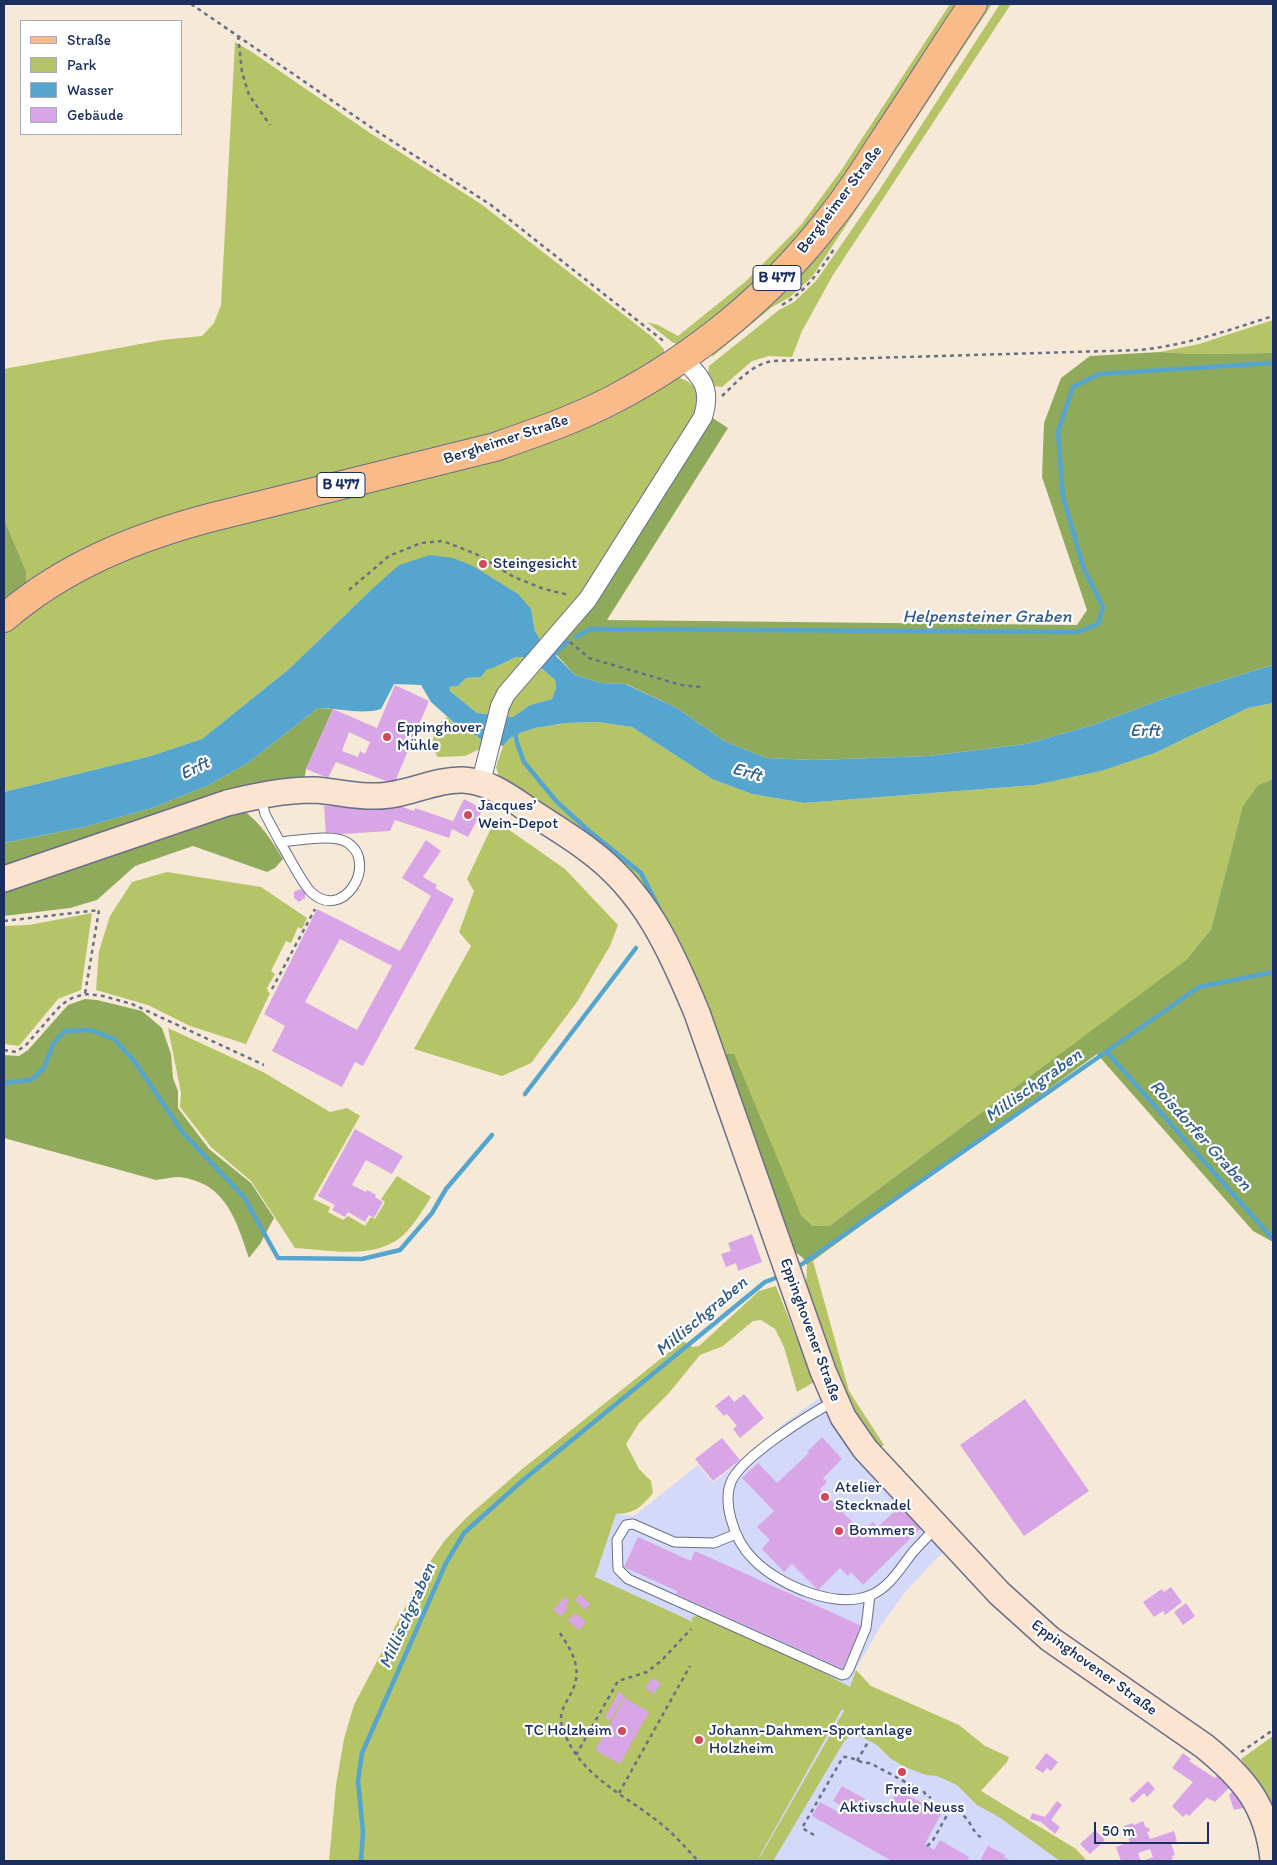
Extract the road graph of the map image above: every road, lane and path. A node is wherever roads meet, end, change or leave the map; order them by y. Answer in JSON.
{"nodes":[{"id":1,"x":191,"y":4,"type":"edge"},
{"id":2,"x":973,"y":4,"type":"edge"},
{"id":3,"x":238,"y":36,"type":"junction"},
{"id":4,"x":270,"y":125,"type":"dead end"},
{"id":5,"x":1273,"y":316,"type":"edge"},
{"id":6,"x":682,"y":358,"type":"junction"},
{"id":7,"x":707,"y":405,"type":"junction"},
{"id":8,"x":349,"y":590,"type":"dead end"},
{"id":9,"x":588,"y":599,"type":"junction"},
{"id":10,"x":4,"y":618,"type":"edge"},
{"id":11,"x":561,"y":632,"type":"junction"},
{"id":12,"x":701,"y":687,"type":"dead end"},
{"id":13,"x":481,"y":782,"type":"junction"},
{"id":14,"x":260,"y":795,"type":"junction"},
{"id":15,"x":280,"y":842,"type":"junction"},
{"id":16,"x":4,"y":879,"type":"edge"},
{"id":17,"x":321,"y":898,"type":"junction"},
{"id":18,"x":4,"y":921,"type":"edge"},
{"id":19,"x":272,"y":989,"type":"dead end"},
{"id":20,"x":85,"y":994,"type":"junction"},
{"id":21,"x":4,"y":1050,"type":"edge"},
{"id":22,"x":264,"y":1066,"type":"dead end"},
{"id":23,"x":835,"y":1401,"type":"junction"},
{"id":24,"x":937,"y":1527,"type":"junction"},
{"id":25,"x":736,"y":1534,"type":"junction"},
{"id":26,"x":870,"y":1596,"type":"junction"},
{"id":27,"x":691,"y":1628,"type":"dead end"},
{"id":28,"x":560,"y":1633,"type":"dead end"},
{"id":29,"x":690,"y":1666,"type":"dead end"},
{"id":30,"x":1273,"y":1730,"type":"edge"},
{"id":31,"x":868,"y":1742,"type":"dead end"},
{"id":32,"x":576,"y":1755,"type":"junction"},
{"id":33,"x":857,"y":1761,"type":"junction"},
{"id":34,"x":1225,"y":1763,"type":"junction"},
{"id":35,"x":618,"y":1793,"type":"junction"},
{"id":36,"x":931,"y":1798,"type":"dead end"},
{"id":37,"x":957,"y":1811,"type":"dead end"},
{"id":38,"x":947,"y":1816,"type":"dead end"},
{"id":39,"x":1269,"y":1822,"type":"edge"},
{"id":40,"x":814,"y":1835,"type":"dead end"},
{"id":41,"x":982,"y":1838,"type":"dead end"},
{"id":42,"x":927,"y":1846,"type":"dead end"},
{"id":43,"x":1273,"y":1859,"type":"edge"},
{"id":44,"x":698,"y":1861,"type":"edge"}],
"edges":[{"from":1,"to":3,"type":"path"},
{"from":2,"to":6,"type":"main road","name":"Bergheimer Straße","number":"B 477"},
{"from":3,"to":4,"type":"path"},
{"from":3,"to":6,"type":"path"},
{"from":5,"to":7,"type":"path"},
{"from":6,"to":7,"type":"street"},
{"from":6,"to":10,"type":"main road","name":"Bergheimer Straße","number":"B 477"},
{"from":7,"to":9,"type":"street"},
{"from":8,"to":9,"type":"path"},
{"from":9,"to":11,"type":"street"},
{"from":11,"to":12,"type":"path"},
{"from":11,"to":13,"type":"street"},
{"from":13,"to":14,"type":"main road"},
{"from":13,"to":23,"type":"main road","name":"Eppinghovener Straße"},
{"from":14,"to":15,"type":"lane"},
{"from":14,"to":16,"type":"main road"},
{"from":15,"to":17,"type":"lane"},
{"from":15,"to":17,"type":"lane"},
{"from":17,"to":19,"type":"path"},
{"from":18,"to":20,"type":"path"},
{"from":20,"to":21,"type":"path"},
{"from":20,"to":22,"type":"path"},
{"from":23,"to":24,"type":"main road","name":"Eppinghovener Straße"},
{"from":23,"to":25,"type":"lane"},
{"from":24,"to":26,"type":"lane"},
{"from":24,"to":34,"type":"main road","name":"Eppinghovener Straße"},
{"from":25,"to":26,"type":"lane"},
{"from":25,"to":26,"type":"lane"},
{"from":27,"to":32,"type":"path"},
{"from":28,"to":32,"type":"path"},
{"from":29,"to":35,"type":"path"},
{"from":30,"to":34,"type":"path"},
{"from":31,"to":33,"type":"path"},
{"from":32,"to":35,"type":"path"},
{"from":33,"to":36,"type":"path"},
{"from":33,"to":40,"type":"path"},
{"from":34,"to":39,"type":"main road","name":"Eppinghovener Straße"},
{"from":35,"to":44,"type":"path"},
{"from":37,"to":41,"type":"path"},
{"from":38,"to":42,"type":"path"},
{"from":39,"to":43,"type":"main road","name":"Eppinghovener Straße"}]}
